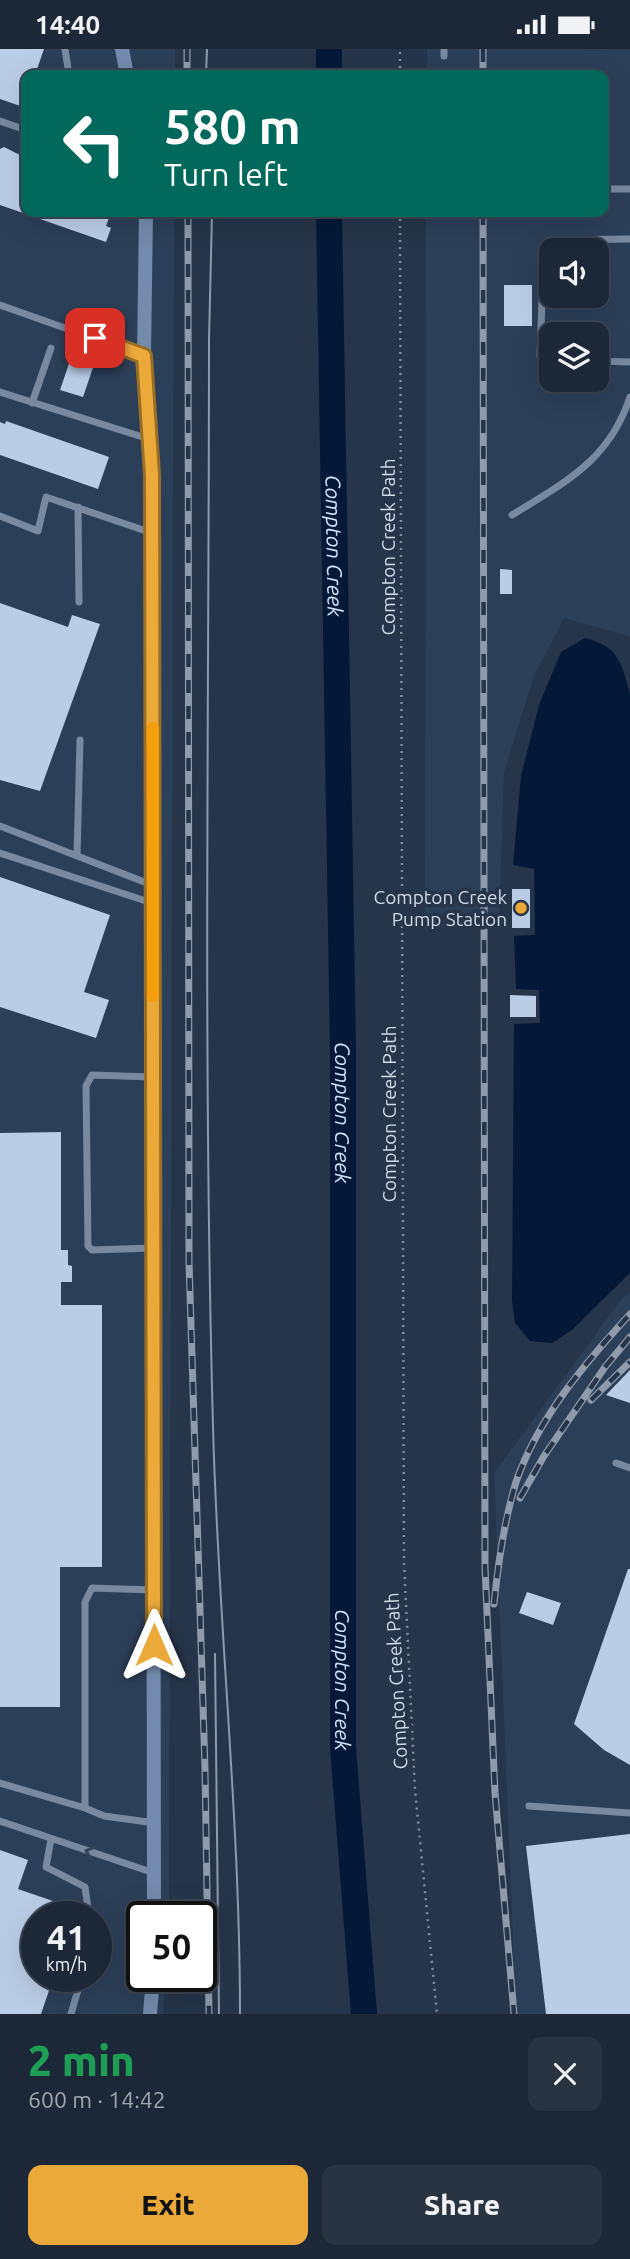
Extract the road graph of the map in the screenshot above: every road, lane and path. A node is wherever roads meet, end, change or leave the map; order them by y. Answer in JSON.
{"nodes":[{"id":1,"x":65,"y":49,"type":"edge"},
{"id":2,"x":122,"y":49,"type":"edge"},
{"id":3,"x":400,"y":49,"type":"edge"},
{"id":4,"x":68,"y":70,"type":"edge"},
{"id":5,"x":126,"y":70,"type":"edge"},
{"id":6,"x":400,"y":70,"type":"edge"},
{"id":7,"x":0,"y":121,"type":"edge"},
{"id":8,"x":21,"y":128,"type":"edge"},
{"id":9,"x":609,"y":189,"type":"edge"},
{"id":10,"x":630,"y":189,"type":"edge"},
{"id":11,"x":146,"y":217,"type":"edge"},
{"id":12,"x":400,"y":217,"type":"edge"},
{"id":13,"x":630,"y":239,"type":"edge"},
{"id":14,"x":0,"y":305,"type":"edge"},
{"id":15,"x":541,"y":322,"type":"edge"},
{"id":16,"x":51,"y":348,"type":"dead end"},
{"id":17,"x":144,"y":356,"type":"junction"},
{"id":18,"x":609,"y":361,"type":"edge"},
{"id":19,"x":630,"y":362,"type":"edge"},
{"id":20,"x":0,"y":392,"type":"edge"},
{"id":21,"x":630,"y":397,"type":"edge"},
{"id":22,"x":32,"y":403,"type":"junction"},
{"id":23,"x":149,"y":439,"type":"junction"},
{"id":24,"x":78,"y":507,"type":"junction"},
{"id":25,"x":512,"y":515,"type":"dead end"},
{"id":26,"x":0,"y":516,"type":"edge"},
{"id":27,"x":152,"y":533,"type":"junction"},
{"id":28,"x":79,"y":602,"type":"dead end"},
{"id":29,"x":80,"y":740,"type":"dead end"},
{"id":30,"x":0,"y":826,"type":"edge"},
{"id":31,"x":0,"y":853,"type":"edge"},
{"id":32,"x":77,"y":856,"type":"junction"},
{"id":33,"x":153,"y":885,"type":"junction"},
{"id":34,"x":153,"y":903,"type":"junction"},
{"id":35,"x":153,"y":1077,"type":"junction"},
{"id":36,"x":153,"y":1248,"type":"junction"},
{"id":37,"x":616,"y":1463,"type":"dead end"},
{"id":38,"x":630,"y":1468,"type":"edge"},
{"id":39,"x":154,"y":1590,"type":"junction"},
{"id":40,"x":0,"y":1783,"type":"edge"},
{"id":41,"x":529,"y":1806,"type":"dead end"},
{"id":42,"x":85,"y":1808,"type":"junction"},
{"id":43,"x":630,"y":1813,"type":"edge"},
{"id":44,"x":0,"y":1821,"type":"edge"},
{"id":45,"x":155,"y":1823,"type":"junction"},
{"id":46,"x":51,"y":1839,"type":"junction"},
{"id":47,"x":155,"y":1873,"type":"junction"},
{"id":48,"x":87,"y":1901,"type":"edge"},
{"id":49,"x":154,"y":1901,"type":"edge"},
{"id":50,"x":77,"y":1992,"type":"edge"},
{"id":51,"x":152,"y":1992,"type":"edge"},
{"id":52,"x":71,"y":2014,"type":"edge"},
{"id":53,"x":150,"y":2014,"type":"edge"},
{"id":54,"x":437,"y":2014,"type":"edge"}],
"edges":[{"from":1,"to":4,"type":"lane"},
{"from":2,"to":5,"type":"main road"},
{"from":3,"to":6,"type":"path"},
{"from":7,"to":8,"type":"lane"},
{"from":9,"to":10,"type":"lane"},
{"from":11,"to":17,"type":"main road"},
{"from":12,"to":54,"type":"path","name":"Compton Creek Path"},
{"from":13,"to":15,"type":"lane"},
{"from":14,"to":17,"type":"lane"},
{"from":16,"to":22,"type":"lane"},
{"from":17,"to":23,"type":"main road"},
{"from":18,"to":19,"type":"lane"},
{"from":20,"to":22,"type":"lane"},
{"from":21,"to":25,"type":"lane"},
{"from":22,"to":23,"type":"lane"},
{"from":23,"to":27,"type":"main road"},
{"from":24,"to":26,"type":"lane"},
{"from":24,"to":27,"type":"lane"},
{"from":24,"to":28,"type":"lane"},
{"from":27,"to":33,"type":"main road"},
{"from":29,"to":32,"type":"lane"},
{"from":30,"to":32,"type":"lane"},
{"from":31,"to":34,"type":"lane"},
{"from":32,"to":33,"type":"lane"},
{"from":33,"to":34,"type":"main road"},
{"from":34,"to":35,"type":"main road"},
{"from":35,"to":36,"type":"main road"},
{"from":35,"to":36,"type":"lane"},
{"from":36,"to":39,"type":"main road"},
{"from":37,"to":38,"type":"lane"},
{"from":39,"to":42,"type":"lane"},
{"from":39,"to":45,"type":"main road"},
{"from":40,"to":42,"type":"lane"},
{"from":41,"to":43,"type":"lane"},
{"from":42,"to":45,"type":"lane"},
{"from":44,"to":46,"type":"lane"},
{"from":45,"to":47,"type":"main road"},
{"from":47,"to":46,"type":"lane","one_way":true},
{"from":46,"to":48,"type":"lane"},
{"from":47,"to":49,"type":"main road"},
{"from":50,"to":52,"type":"lane"},
{"from":51,"to":53,"type":"main road"}]}
